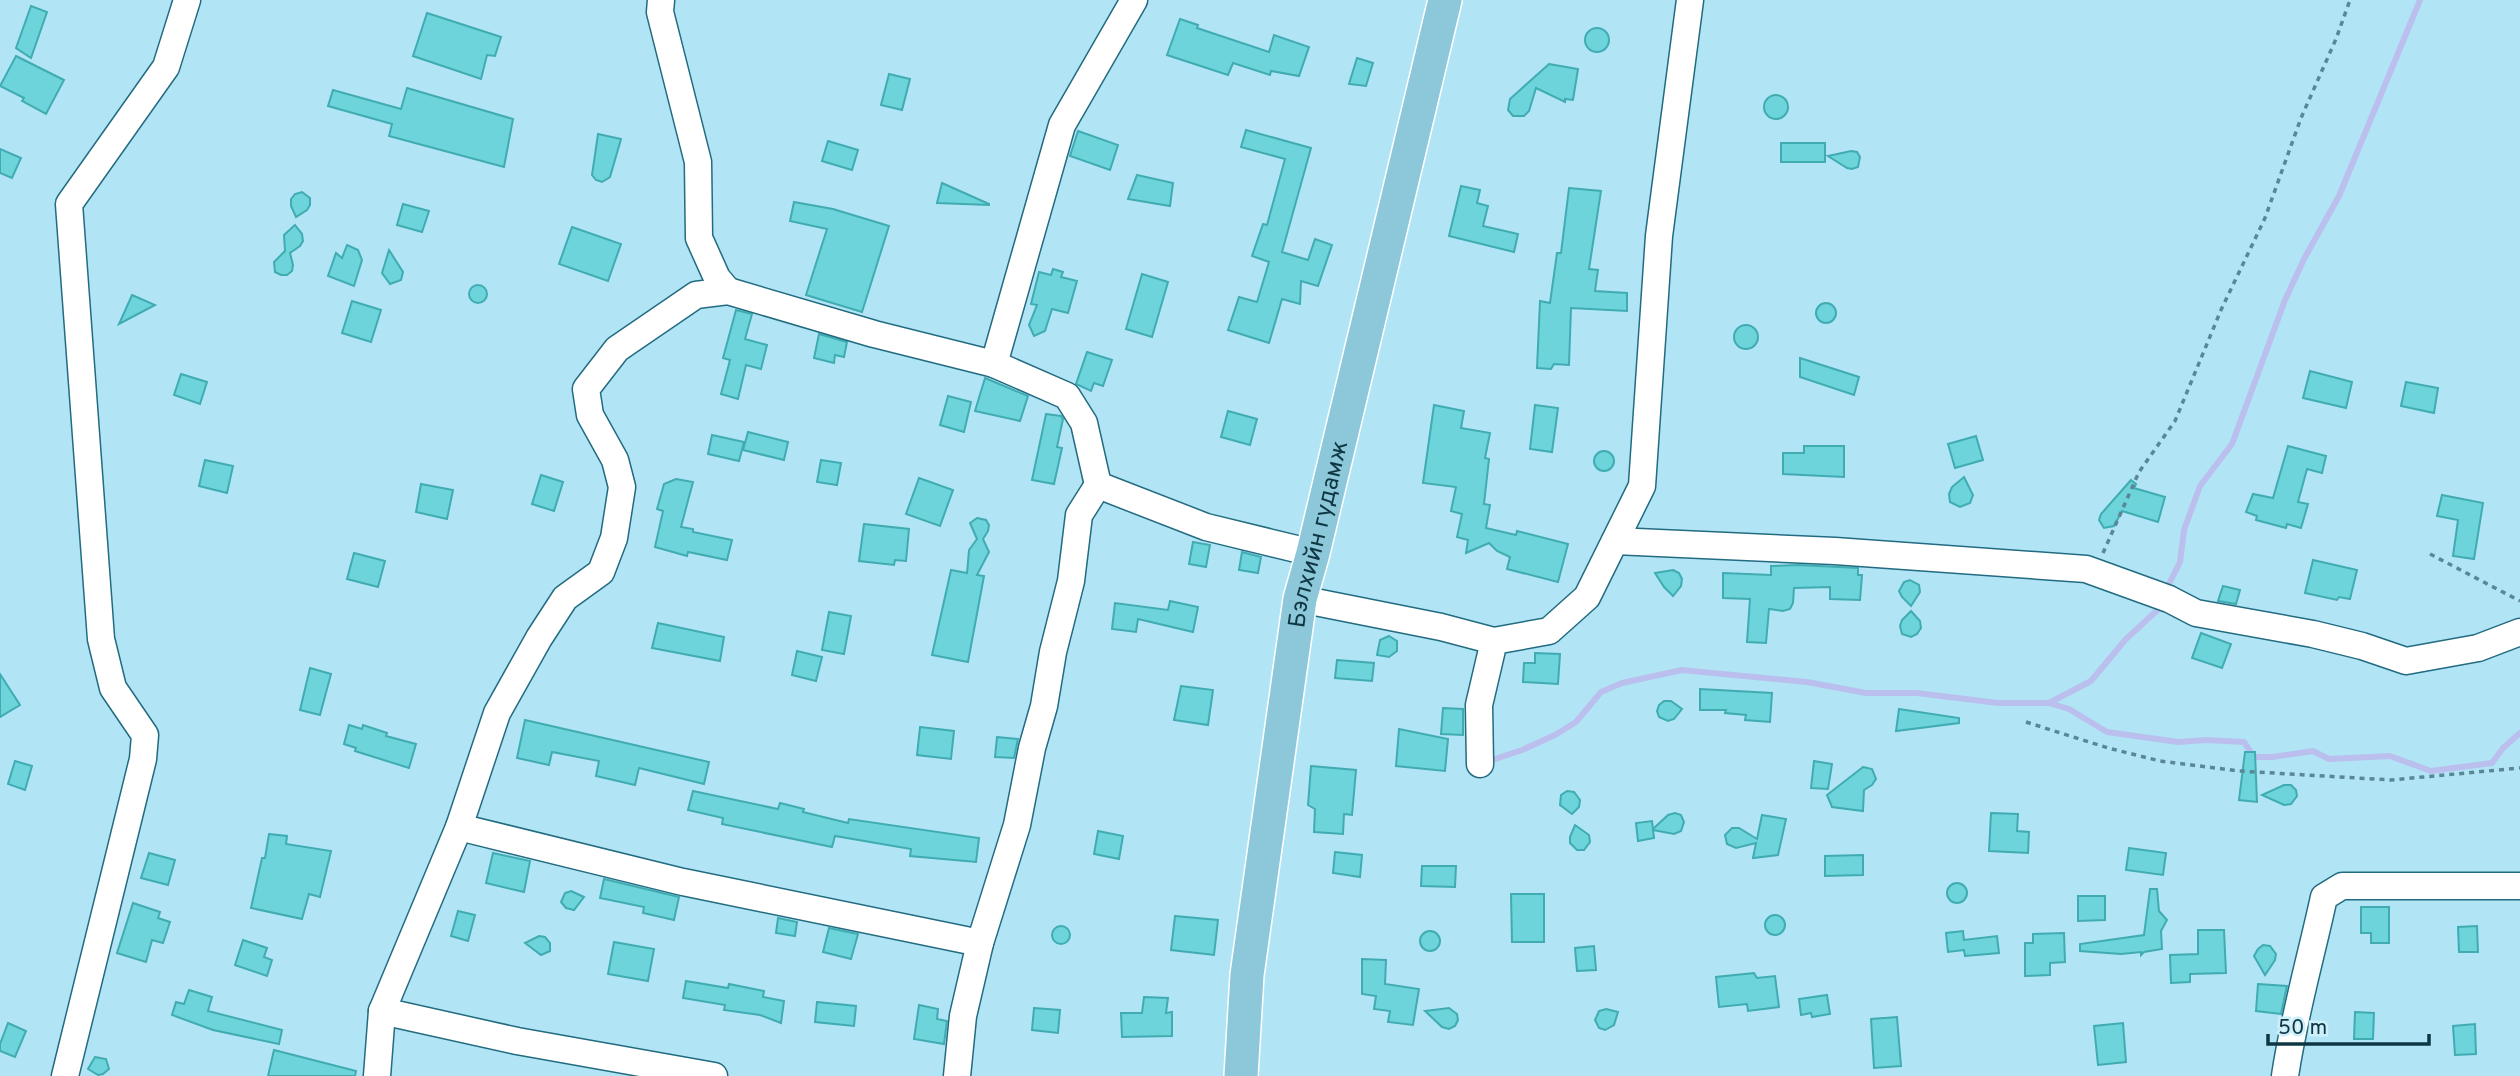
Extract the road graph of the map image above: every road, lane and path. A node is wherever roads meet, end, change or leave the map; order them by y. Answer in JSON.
{"nodes":[{"id":1,"x":187,"y":0,"type":"edge"},
{"id":2,"x":661,"y":0,"type":"edge"},
{"id":3,"x":1134,"y":0,"type":"edge"},
{"id":4,"x":1445,"y":0,"type":"edge"},
{"id":5,"x":1690,"y":0,"type":"edge"},
{"id":6,"x":2350,"y":0,"type":"edge"},
{"id":7,"x":728,"y":291,"type":"junction"},
{"id":8,"x":994,"y":364,"type":"junction"},
{"id":9,"x":1098,"y":485,"type":"junction"},
{"id":10,"x":1615,"y":541,"type":"junction"},
{"id":11,"x":1313,"y":553,"type":"junction"},
{"id":12,"x":2430,"y":554,"type":"dead end"},
{"id":13,"x":2085,"y":569,"type":"junction"},
{"id":14,"x":1300,"y":599,"type":"junction"},
{"id":15,"x":2520,"y":601,"type":"edge"},
{"id":16,"x":2520,"y":632,"type":"edge"},
{"id":17,"x":1494,"y":641,"type":"junction"},
{"id":18,"x":2026,"y":722,"type":"dead end"},
{"id":19,"x":1480,"y":764,"type":"dead end"},
{"id":20,"x":2520,"y":768,"type":"edge"},
{"id":21,"x":458,"y":827,"type":"junction"},
{"id":22,"x":2520,"y":886,"type":"edge"},
{"id":23,"x":980,"y":943,"type":"junction"},
{"id":24,"x":382,"y":1011,"type":"junction"},
{"id":25,"x":65,"y":1076,"type":"edge"},
{"id":26,"x":377,"y":1076,"type":"edge"},
{"id":27,"x":714,"y":1076,"type":"edge"},
{"id":28,"x":957,"y":1076,"type":"edge"},
{"id":29,"x":1241,"y":1076,"type":"edge"},
{"id":30,"x":2285,"y":1076,"type":"edge"}],
"edges":[{"from":1,"to":25,"type":"street"},
{"from":2,"to":7,"type":"street"},
{"from":3,"to":8,"type":"street"},
{"from":4,"to":11,"type":"main road","name":"Бэлхийн гудамж"},
{"from":5,"to":10,"type":"street"},
{"from":6,"to":13,"type":"path"},
{"from":7,"to":8,"type":"street"},
{"from":7,"to":21,"type":"street"},
{"from":8,"to":9,"type":"street"},
{"from":9,"to":11,"type":"street"},
{"from":9,"to":23,"type":"street"},
{"from":10,"to":13,"type":"street"},
{"from":10,"to":17,"type":"street"},
{"from":11,"to":14,"type":"main road","name":"Бэлхийн гудамж"},
{"from":12,"to":15,"type":"path"},
{"from":13,"to":16,"type":"street"},
{"from":14,"to":17,"type":"street"},
{"from":14,"to":29,"type":"main road","name":"Бэлхийн гудамж"},
{"from":17,"to":19,"type":"street"},
{"from":18,"to":20,"type":"path"},
{"from":21,"to":23,"type":"street"},
{"from":21,"to":24,"type":"street"},
{"from":22,"to":30,"type":"street"},
{"from":23,"to":28,"type":"street"},
{"from":24,"to":26,"type":"street"},
{"from":24,"to":27,"type":"street"}]}
